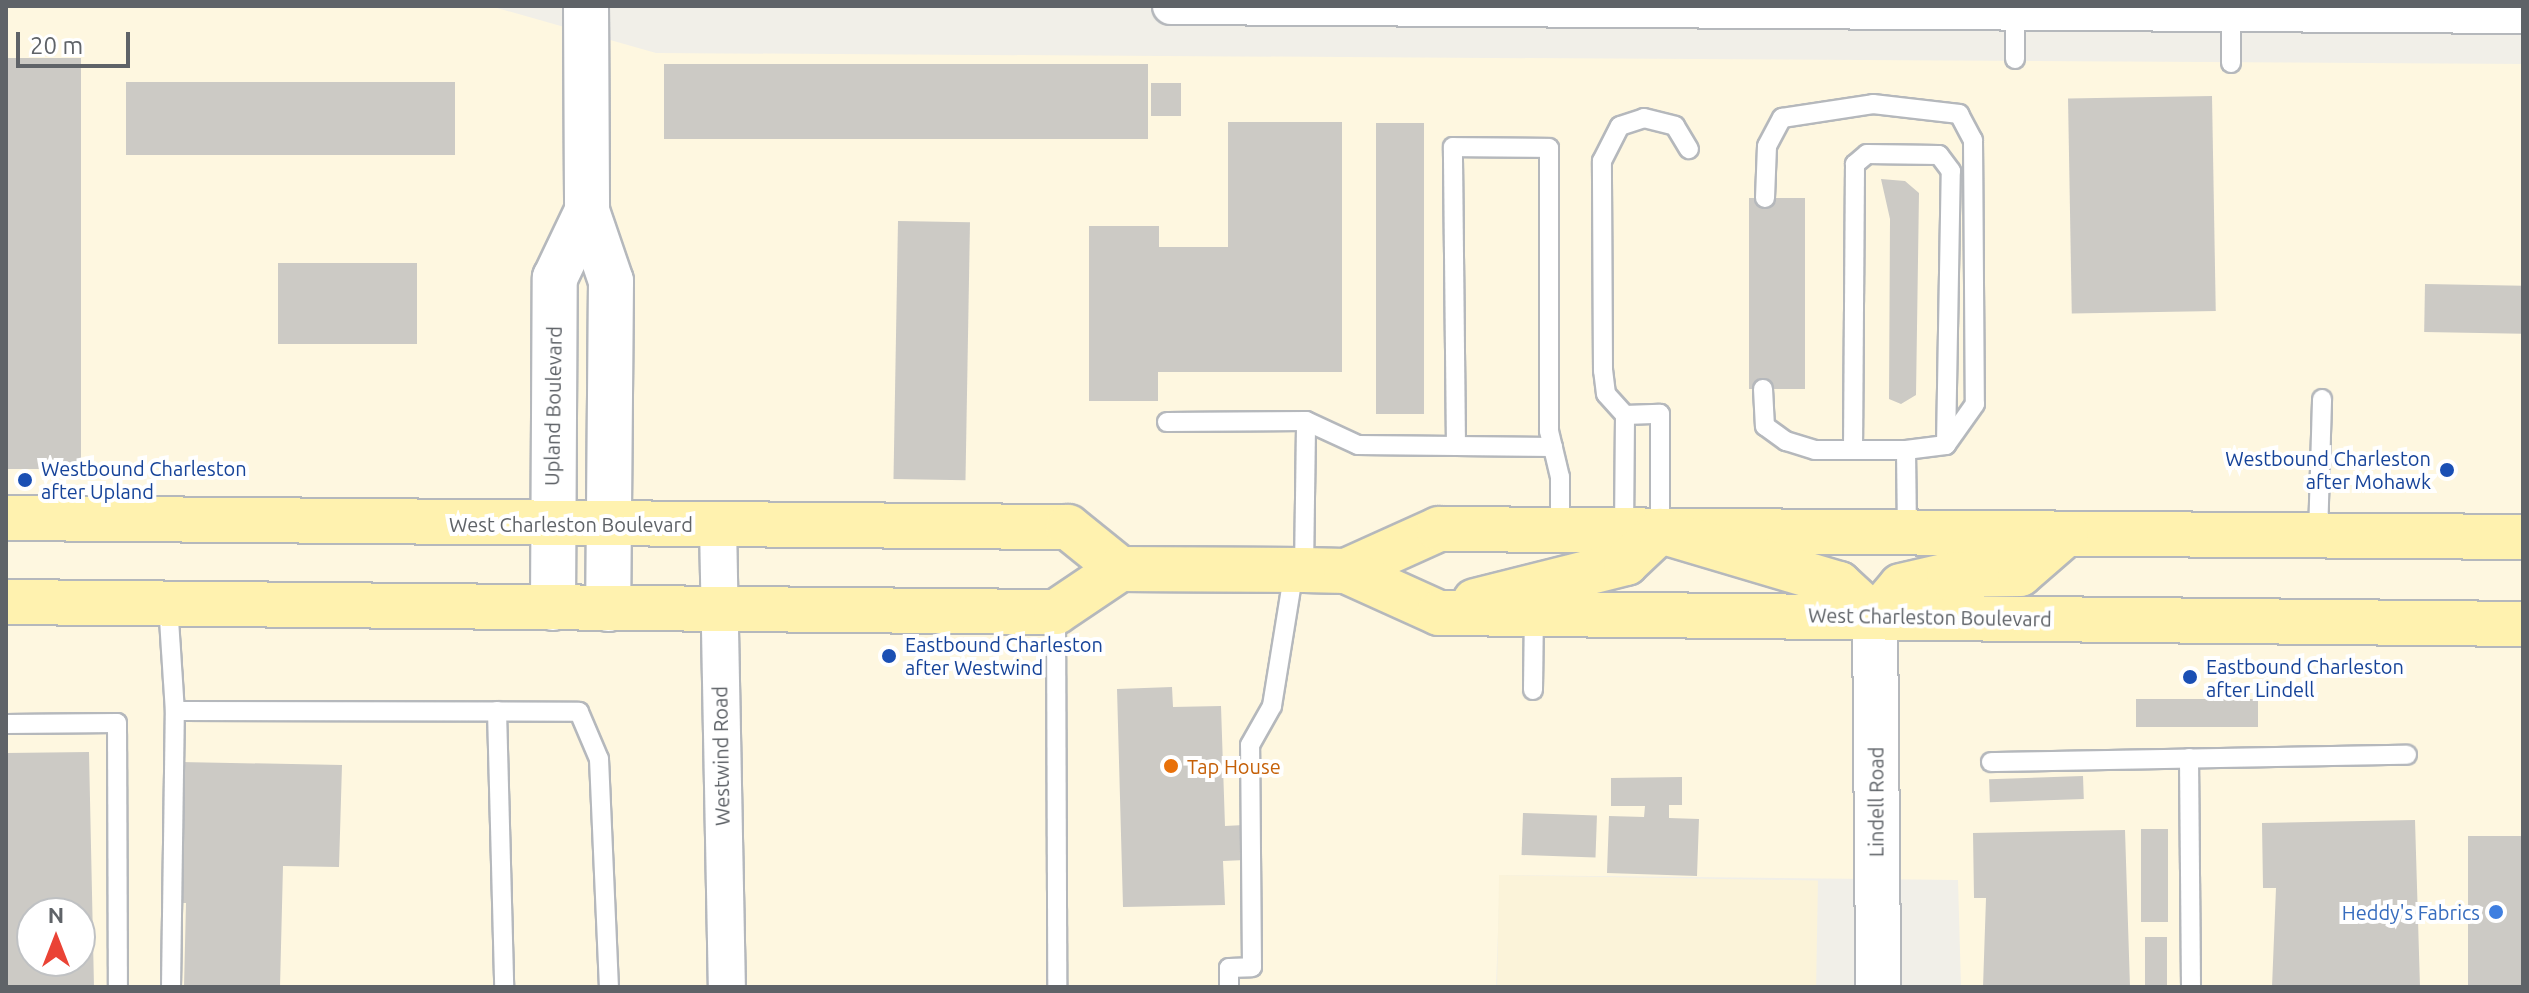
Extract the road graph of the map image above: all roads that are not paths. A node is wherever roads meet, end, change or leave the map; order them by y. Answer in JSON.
{"nodes":[{"id":1,"x":586,"y":6,"type":"edge"},
{"id":2,"x":1171,"y":6,"type":"edge"},
{"id":3,"x":2015,"y":11,"type":"junction"},
{"id":4,"x":2231,"y":13,"type":"junction"},
{"id":5,"x":2523,"y":15,"type":"edge"},
{"id":6,"x":2015,"y":59,"type":"dead end"},
{"id":7,"x":2231,"y":63,"type":"dead end"},
{"id":8,"x":1689,"y":149,"type":"dead end"},
{"id":9,"x":1765,"y":198,"type":"dead end"},
{"id":10,"x":587,"y":211,"type":"junction"},
{"id":11,"x":1763,"y":389,"type":"dead end"},
{"id":12,"x":2322,"y":399,"type":"dead end"},
{"id":13,"x":1625,"y":415,"type":"junction"},
{"id":14,"x":1306,"y":421,"type":"junction"},
{"id":15,"x":1167,"y":422,"type":"dead end"},
{"id":16,"x":1946,"y":445,"type":"junction"},
{"id":17,"x":1456,"y":446,"type":"junction"},
{"id":18,"x":1553,"y":447,"type":"junction"},
{"id":19,"x":1853,"y":449,"type":"junction"},
{"id":20,"x":1906,"y":450,"type":"junction"},
{"id":21,"x":6,"y":518,"type":"edge"},
{"id":22,"x":552,"y":524,"type":"junction"},
{"id":23,"x":608,"y":524,"type":"junction"},
{"id":24,"x":718,"y":525,"type":"junction"},
{"id":25,"x":1560,"y":530,"type":"junction"},
{"id":26,"x":1642,"y":531,"type":"junction"},
{"id":27,"x":1907,"y":532,"type":"junction"},
{"id":28,"x":2066,"y":534,"type":"junction"},
{"id":29,"x":2318,"y":536,"type":"junction"},
{"id":30,"x":2523,"y":537,"type":"edge"},
{"id":31,"x":1120,"y":569,"type":"junction"},
{"id":32,"x":1315,"y":570,"type":"junction"},
{"id":33,"x":6,"y":602,"type":"edge"},
{"id":34,"x":168,"y":604,"type":"junction"},
{"id":35,"x":553,"y":608,"type":"junction"},
{"id":36,"x":608,"y":609,"type":"junction"},
{"id":37,"x":718,"y":610,"type":"junction"},
{"id":38,"x":1056,"y":612,"type":"junction"},
{"id":39,"x":1439,"y":613,"type":"junction"},
{"id":40,"x":1534,"y":613,"type":"junction"},
{"id":41,"x":1875,"y":617,"type":"junction"},
{"id":42,"x":2523,"y":624,"type":"edge"},
{"id":43,"x":1533,"y":690,"type":"dead end"},
{"id":44,"x":175,"y":711,"type":"junction"},
{"id":45,"x":497,"y":711,"type":"junction"},
{"id":46,"x":6,"y":724,"type":"edge"},
{"id":47,"x":2407,"y":755,"type":"dead end"},
{"id":48,"x":2189,"y":758,"type":"junction"},
{"id":49,"x":1991,"y":762,"type":"dead end"},
{"id":50,"x":118,"y":987,"type":"edge"},
{"id":51,"x":171,"y":987,"type":"edge"},
{"id":52,"x":504,"y":987,"type":"edge"},
{"id":53,"x":609,"y":987,"type":"edge"},
{"id":54,"x":727,"y":987,"type":"edge"},
{"id":55,"x":1057,"y":987,"type":"edge"},
{"id":56,"x":1229,"y":987,"type":"edge"},
{"id":57,"x":1878,"y":987,"type":"edge"},
{"id":58,"x":2191,"y":987,"type":"edge"}],
"edges":[{"from":1,"to":10,"type":"street","name":"Upland Boulevard"},
{"from":2,"to":3,"type":"street"},
{"from":3,"to":4,"type":"street"},
{"from":3,"to":6,"type":"lane"},
{"from":4,"to":5,"type":"street"},
{"from":4,"to":7,"type":"lane"},
{"from":8,"to":13,"type":"lane"},
{"from":9,"to":16,"type":"lane"},
{"from":10,"to":22,"type":"street","name":"Upland Boulevard"},
{"from":10,"to":23,"type":"street","name":"Upland Boulevard"},
{"from":11,"to":19,"type":"lane"},
{"from":12,"to":29,"type":"lane"},
{"from":13,"to":26,"type":"lane"},
{"from":13,"to":26,"type":"lane"},
{"from":14,"to":15,"type":"lane"},
{"from":14,"to":17,"type":"lane"},
{"from":14,"to":32,"type":"lane"},
{"from":16,"to":19,"type":"lane"},
{"from":16,"to":20,"type":"lane"},
{"from":17,"to":18,"type":"lane"},
{"from":17,"to":18,"type":"lane"},
{"from":18,"to":25,"type":"lane"},
{"from":19,"to":20,"type":"lane"},
{"from":20,"to":27,"type":"lane"},
{"from":21,"to":22,"type":"main road","name":"West Charleston Boulevard"},
{"from":22,"to":23,"type":"main road","name":"West Charleston Boulevard"},
{"from":22,"to":35,"type":"street","name":"Upland Boulevard"},
{"from":23,"to":24,"type":"main road","name":"West Charleston Boulevard"},
{"from":23,"to":36,"type":"street","name":"Upland Boulevard"},
{"from":24,"to":31,"type":"main road","name":"West Charleston Boulevard"},
{"from":24,"to":37,"type":"street","name":"Westwind Road"},
{"from":25,"to":26,"type":"main road","name":"West Charleston Boulevard"},
{"from":25,"to":32,"type":"main road","name":"West Charleston Boulevard"},
{"from":26,"to":27,"type":"main road","name":"West Charleston Boulevard"},
{"from":26,"to":39,"type":"main road"},
{"from":26,"to":41,"type":"main road"},
{"from":27,"to":28,"type":"main road","name":"West Charleston Boulevard"},
{"from":28,"to":29,"type":"main road","name":"West Charleston Boulevard"},
{"from":28,"to":41,"type":"main road"},
{"from":29,"to":30,"type":"main road","name":"West Charleston Boulevard"},
{"from":31,"to":32,"type":"main road","name":"West Charleston Boulevard"},
{"from":31,"to":38,"type":"main road"},
{"from":32,"to":39,"type":"main road","name":"West Charleston Boulevard"},
{"from":32,"to":56,"type":"lane"},
{"from":33,"to":34,"type":"main road"},
{"from":34,"to":35,"type":"main road"},
{"from":34,"to":44,"type":"lane"},
{"from":35,"to":36,"type":"main road"},
{"from":36,"to":37,"type":"main road"},
{"from":37,"to":38,"type":"main road"},
{"from":37,"to":54,"type":"street","name":"Westwind Road"},
{"from":38,"to":55,"type":"lane"},
{"from":39,"to":40,"type":"main road","name":"West Charleston Boulevard"},
{"from":40,"to":41,"type":"main road","name":"West Charleston Boulevard"},
{"from":40,"to":43,"type":"lane"},
{"from":41,"to":42,"type":"main road","name":"West Charleston Boulevard"},
{"from":41,"to":57,"type":"street","name":"Lindell Road"},
{"from":44,"to":45,"type":"lane"},
{"from":44,"to":51,"type":"lane"},
{"from":45,"to":52,"type":"lane"},
{"from":45,"to":53,"type":"lane"},
{"from":46,"to":50,"type":"lane"},
{"from":47,"to":48,"type":"lane"},
{"from":48,"to":49,"type":"lane"},
{"from":48,"to":58,"type":"lane"}]}
